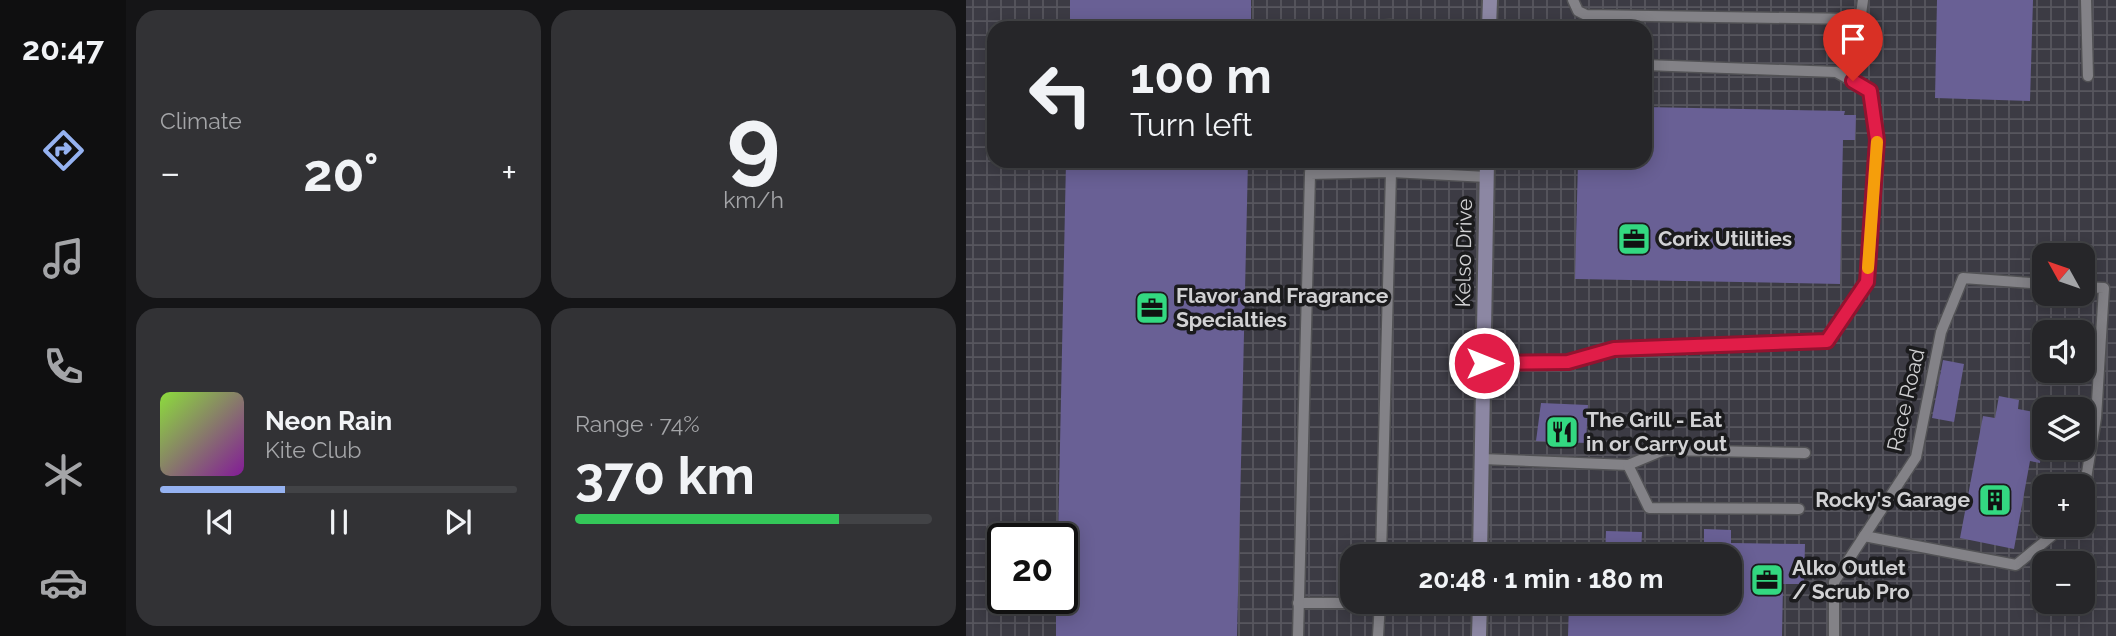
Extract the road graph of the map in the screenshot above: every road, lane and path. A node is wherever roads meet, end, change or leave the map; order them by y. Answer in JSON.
{"nodes":[{"id":1,"x":1490,"y":0,"type":"edge"},
{"id":2,"x":1573,"y":0,"type":"edge"},
{"id":3,"x":1863,"y":0,"type":"edge"},
{"id":4,"x":2087,"y":0,"type":"edge"},
{"id":5,"x":1489,"y":21,"type":"edge"},
{"id":6,"x":1652,"y":65,"type":"edge"},
{"id":7,"x":2088,"y":76,"type":"dead end"},
{"id":8,"x":1310,"y":168,"type":"edge"},
{"id":9,"x":1371,"y":168,"type":"edge"},
{"id":10,"x":1391,"y":168,"type":"edge"},
{"id":11,"x":1408,"y":168,"type":"edge"},
{"id":12,"x":1487,"y":168,"type":"edge"},
{"id":13,"x":1310,"y":174,"type":"junction"},
{"id":14,"x":1487,"y":177,"type":"junction"},
{"id":15,"x":2032,"y":283,"type":"edge"},
{"id":16,"x":2095,"y":288,"type":"edge"},
{"id":17,"x":1484,"y":363,"type":"junction"},
{"id":18,"x":1805,"y":453,"type":"dead end"},
{"id":19,"x":1482,"y":459,"type":"junction"},
{"id":20,"x":1628,"y":465,"type":"junction"},
{"id":21,"x":2087,"y":474,"type":"edge"},
{"id":22,"x":1799,"y":509,"type":"dead end"},
{"id":23,"x":1864,"y":536,"type":"junction"},
{"id":24,"x":2050,"y":537,"type":"edge"},
{"id":25,"x":1381,"y":544,"type":"edge"},
{"id":26,"x":1480,"y":544,"type":"edge"},
{"id":27,"x":1340,"y":602,"type":"edge"},
{"id":28,"x":1298,"y":603,"type":"junction"},
{"id":29,"x":1379,"y":614,"type":"edge"},
{"id":30,"x":1480,"y":614,"type":"edge"},
{"id":31,"x":1298,"y":636,"type":"edge"},
{"id":32,"x":1378,"y":636,"type":"edge"},
{"id":33,"x":1479,"y":636,"type":"edge"},
{"id":34,"x":1834,"y":636,"type":"edge"}],
"edges":[{"from":1,"to":5,"type":"street"},
{"from":2,"to":3,"type":"lane"},
{"from":4,"to":7,"type":"lane"},
{"from":6,"to":17,"type":"lane"},
{"from":8,"to":13,"type":"lane"},
{"from":9,"to":13,"type":"lane"},
{"from":10,"to":25,"type":"lane"},
{"from":11,"to":14,"type":"lane"},
{"from":12,"to":14,"type":"street","name":"Kelso Drive"},
{"from":13,"to":28,"type":"lane"},
{"from":14,"to":17,"type":"street","name":"Kelso Drive"},
{"from":15,"to":23,"type":"lane","name":"Race Road"},
{"from":16,"to":21,"type":"lane"},
{"from":17,"to":19,"type":"street","name":"Kelso Drive"},
{"from":18,"to":20,"type":"lane"},
{"from":19,"to":20,"type":"lane"},
{"from":19,"to":26,"type":"street","name":"Kelso Drive"},
{"from":20,"to":22,"type":"lane"},
{"from":23,"to":24,"type":"lane"},
{"from":23,"to":34,"type":"lane","name":"Race Road"},
{"from":27,"to":28,"type":"lane"},
{"from":28,"to":31,"type":"lane"},
{"from":29,"to":32,"type":"lane"},
{"from":30,"to":33,"type":"street"}]}
